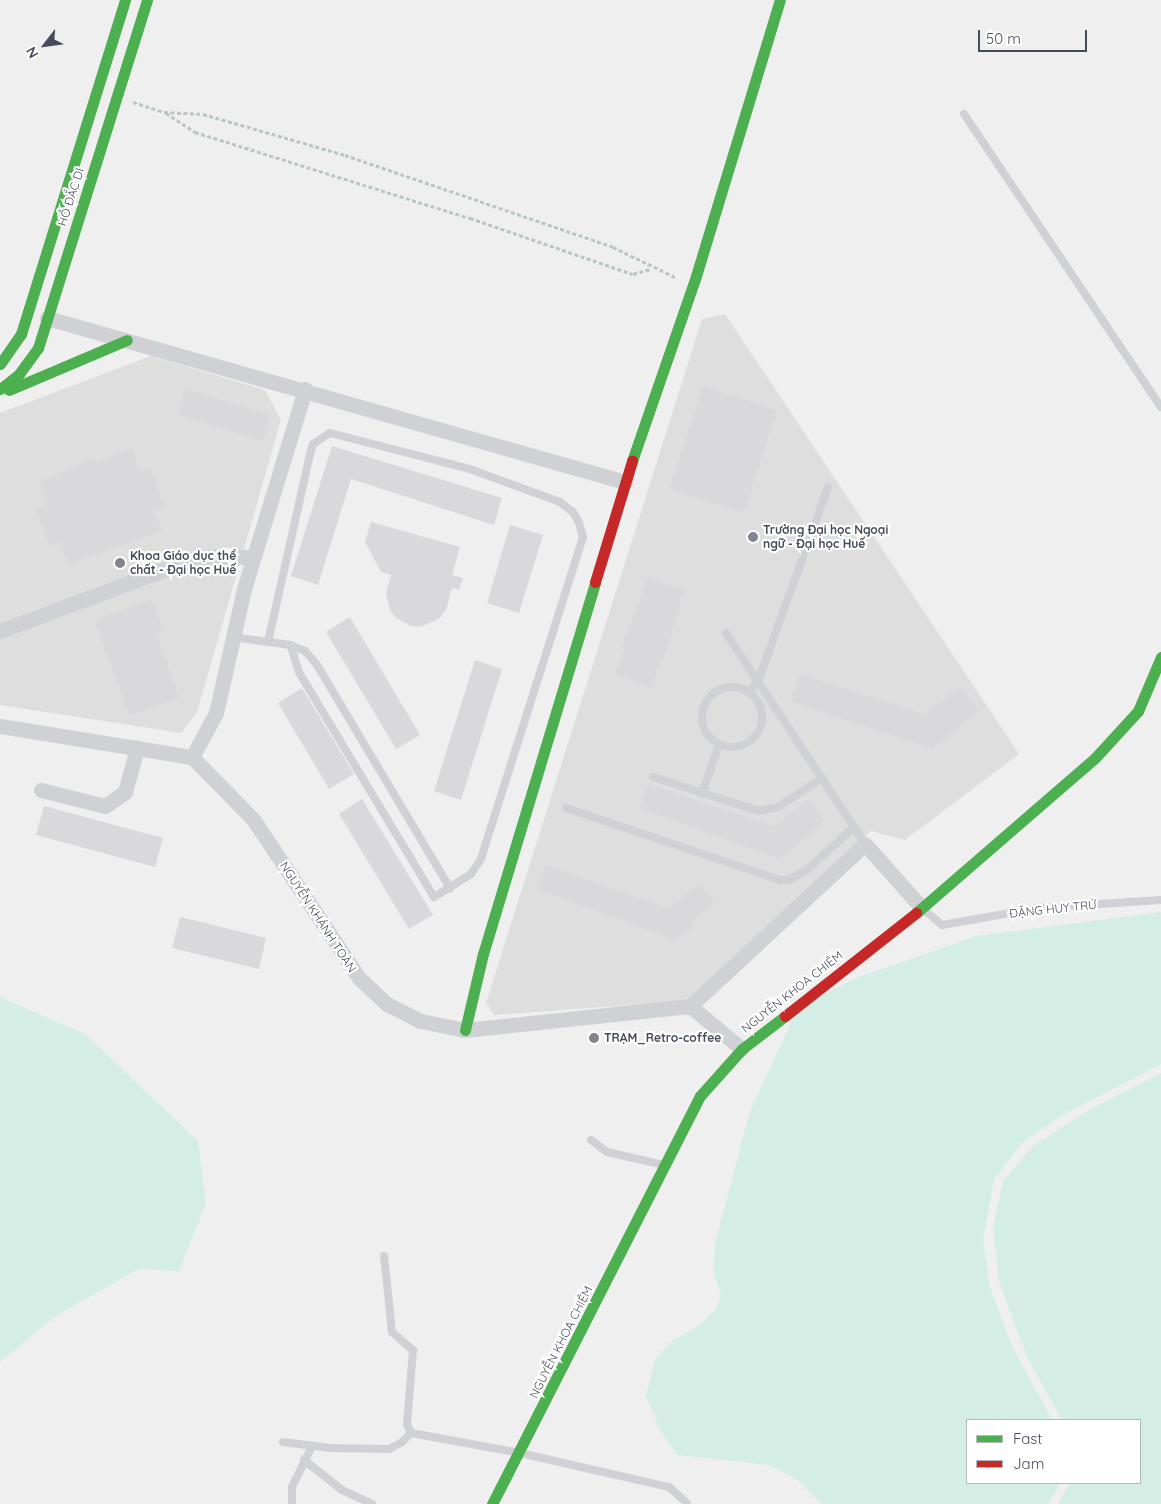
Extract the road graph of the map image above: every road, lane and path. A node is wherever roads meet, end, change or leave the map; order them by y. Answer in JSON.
{"nodes":[{"id":1,"x":125,"y":0,"type":"edge"},
{"id":2,"x":146,"y":0,"type":"edge"},
{"id":3,"x":780,"y":0,"type":"edge"},
{"id":4,"x":117,"y":96,"type":"junction"},
{"id":5,"x":164,"y":112,"type":"junction"},
{"id":6,"x":964,"y":114,"type":"dead end"},
{"id":7,"x":44,"y":260,"type":"junction"},
{"id":8,"x":63,"y":266,"type":"junction"},
{"id":9,"x":653,"y":269,"type":"junction"},
{"id":10,"x":692,"y":284,"type":"junction"},
{"id":11,"x":47,"y":318,"type":"junction"},
{"id":12,"x":127,"y":340,"type":"junction"},
{"id":13,"x":1,"y":363,"type":"edge"},
{"id":14,"x":20,"y":374,"type":"junction"},
{"id":15,"x":304,"y":388,"type":"junction"},
{"id":16,"x":0,"y":389,"type":"edge"},
{"id":17,"x":0,"y":394,"type":"edge"},
{"id":18,"x":1161,"y":407,"type":"edge"},
{"id":19,"x":626,"y":482,"type":"junction"},
{"id":20,"x":828,"y":487,"type":"dead end"},
{"id":21,"x":254,"y":557,"type":"junction"},
{"id":22,"x":0,"y":630,"type":"edge"},
{"id":23,"x":726,"y":633,"type":"dead end"},
{"id":24,"x":233,"y":637,"type":"junction"},
{"id":25,"x":268,"y":642,"type":"junction"},
{"id":26,"x":290,"y":645,"type":"junction"},
{"id":27,"x":1161,"y":657,"type":"edge"},
{"id":28,"x":759,"y":679,"type":"junction"},
{"id":29,"x":750,"y":691,"type":"junction"},
{"id":30,"x":0,"y":726,"type":"edge"},
{"id":31,"x":719,"y":744,"type":"junction"},
{"id":32,"x":138,"y":748,"type":"junction"},
{"id":33,"x":192,"y":757,"type":"junction"},
{"id":34,"x":654,"y":778,"type":"dead end"},
{"id":35,"x":822,"y":778,"type":"junction"},
{"id":36,"x":41,"y":790,"type":"dead end"},
{"id":37,"x":702,"y":794,"type":"junction"},
{"id":38,"x":566,"y":808,"type":"dead end"},
{"id":39,"x":854,"y":827,"type":"junction"},
{"id":40,"x":865,"y":844,"type":"junction"},
{"id":41,"x":450,"y":888,"type":"junction"},
{"id":42,"x":1161,"y":900,"type":"edge"},
{"id":43,"x":922,"y":908,"type":"junction"},
{"id":44,"x":690,"y":1006,"type":"junction"},
{"id":45,"x":465,"y":1030,"type":"junction"},
{"id":46,"x":742,"y":1049,"type":"junction"},
{"id":47,"x":591,"y":1140,"type":"dead end"},
{"id":48,"x":664,"y":1165,"type":"junction"},
{"id":49,"x":384,"y":1256,"type":"dead end"},
{"id":50,"x":411,"y":1432,"type":"junction"},
{"id":51,"x":283,"y":1442,"type":"dead end"},
{"id":52,"x":312,"y":1446,"type":"junction"},
{"id":53,"x":520,"y":1453,"type":"junction"},
{"id":54,"x":304,"y":1460,"type":"junction"},
{"id":55,"x":292,"y":1504,"type":"edge"},
{"id":56,"x":372,"y":1504,"type":"edge"},
{"id":57,"x":492,"y":1504,"type":"edge"},
{"id":58,"x":690,"y":1504,"type":"edge"}],
"edges":[{"from":1,"to":7,"type":"street","name":"HỒ ĐẮC DI"},
{"from":2,"to":4,"type":"street","name":"HỒ ĐẮC DI"},
{"from":3,"to":10,"type":"street"},
{"from":4,"to":5,"type":"path"},
{"from":4,"to":8,"type":"street","name":"HỒ ĐẮC DI"},
{"from":5,"to":9,"type":"path"},
{"from":5,"to":9,"type":"path"},
{"from":6,"to":18,"type":"lane"},
{"from":7,"to":8,"type":"street"},
{"from":7,"to":13,"type":"street","name":"HỒ ĐẮC DI"},
{"from":8,"to":11,"type":"street","name":"HỒ ĐẮC DI"},
{"from":9,"to":10,"type":"path"},
{"from":10,"to":19,"type":"street"},
{"from":11,"to":12,"type":"street"},
{"from":11,"to":14,"type":"street","name":"HỒ ĐẮC DI"},
{"from":12,"to":15,"type":"street"},
{"from":12,"to":17,"type":"street"},
{"from":13,"to":14,"type":"street"},
{"from":14,"to":16,"type":"street","name":"HỒ ĐẮC DI"},
{"from":15,"to":19,"type":"street"},
{"from":15,"to":21,"type":"street"},
{"from":19,"to":45,"type":"street"},
{"from":20,"to":28,"type":"lane"},
{"from":21,"to":22,"type":"street"},
{"from":21,"to":24,"type":"street"},
{"from":23,"to":28,"type":"lane"},
{"from":24,"to":25,"type":"lane"},
{"from":24,"to":33,"type":"street"},
{"from":25,"to":26,"type":"lane"},
{"from":25,"to":41,"type":"lane"},
{"from":26,"to":41,"type":"lane"},
{"from":26,"to":41,"type":"lane"},
{"from":27,"to":43,"type":"street","name":"NGUYỄN KHOA CHIÊM"},
{"from":28,"to":29,"type":"lane"},
{"from":28,"to":35,"type":"lane"},
{"from":29,"to":31,"type":"lane"},
{"from":29,"to":31,"type":"lane"},
{"from":30,"to":32,"type":"street"},
{"from":31,"to":37,"type":"lane"},
{"from":32,"to":33,"type":"street"},
{"from":32,"to":36,"type":"street"},
{"from":33,"to":45,"type":"street","name":"NGUYỄN KHÁNH TOÀN"},
{"from":34,"to":37,"type":"lane"},
{"from":35,"to":37,"type":"lane"},
{"from":35,"to":39,"type":"lane"},
{"from":38,"to":39,"type":"lane"},
{"from":39,"to":40,"type":"lane"},
{"from":40,"to":43,"type":"street"},
{"from":40,"to":44,"type":"street"},
{"from":42,"to":43,"type":"lane","name":"ĐẶNG HUY TRỨ"},
{"from":43,"to":46,"type":"street","name":"NGUYỄN KHOA CHIÊM"},
{"from":44,"to":45,"type":"street","name":"NGUYỄN KHÁNH TOÀN"},
{"from":44,"to":46,"type":"street"},
{"from":46,"to":48,"type":"street","name":"NGUYỄN KHOA CHIÊM"},
{"from":47,"to":48,"type":"lane"},
{"from":48,"to":53,"type":"street","name":"NGUYỄN KHOA CHIÊM"},
{"from":49,"to":50,"type":"lane"},
{"from":50,"to":52,"type":"lane"},
{"from":50,"to":53,"type":"lane"},
{"from":51,"to":52,"type":"lane"},
{"from":52,"to":54,"type":"lane"},
{"from":53,"to":57,"type":"street","name":"NGUYỄN KHOA CHIÊM"},
{"from":53,"to":58,"type":"lane"},
{"from":54,"to":55,"type":"lane"},
{"from":54,"to":56,"type":"lane"}]}
